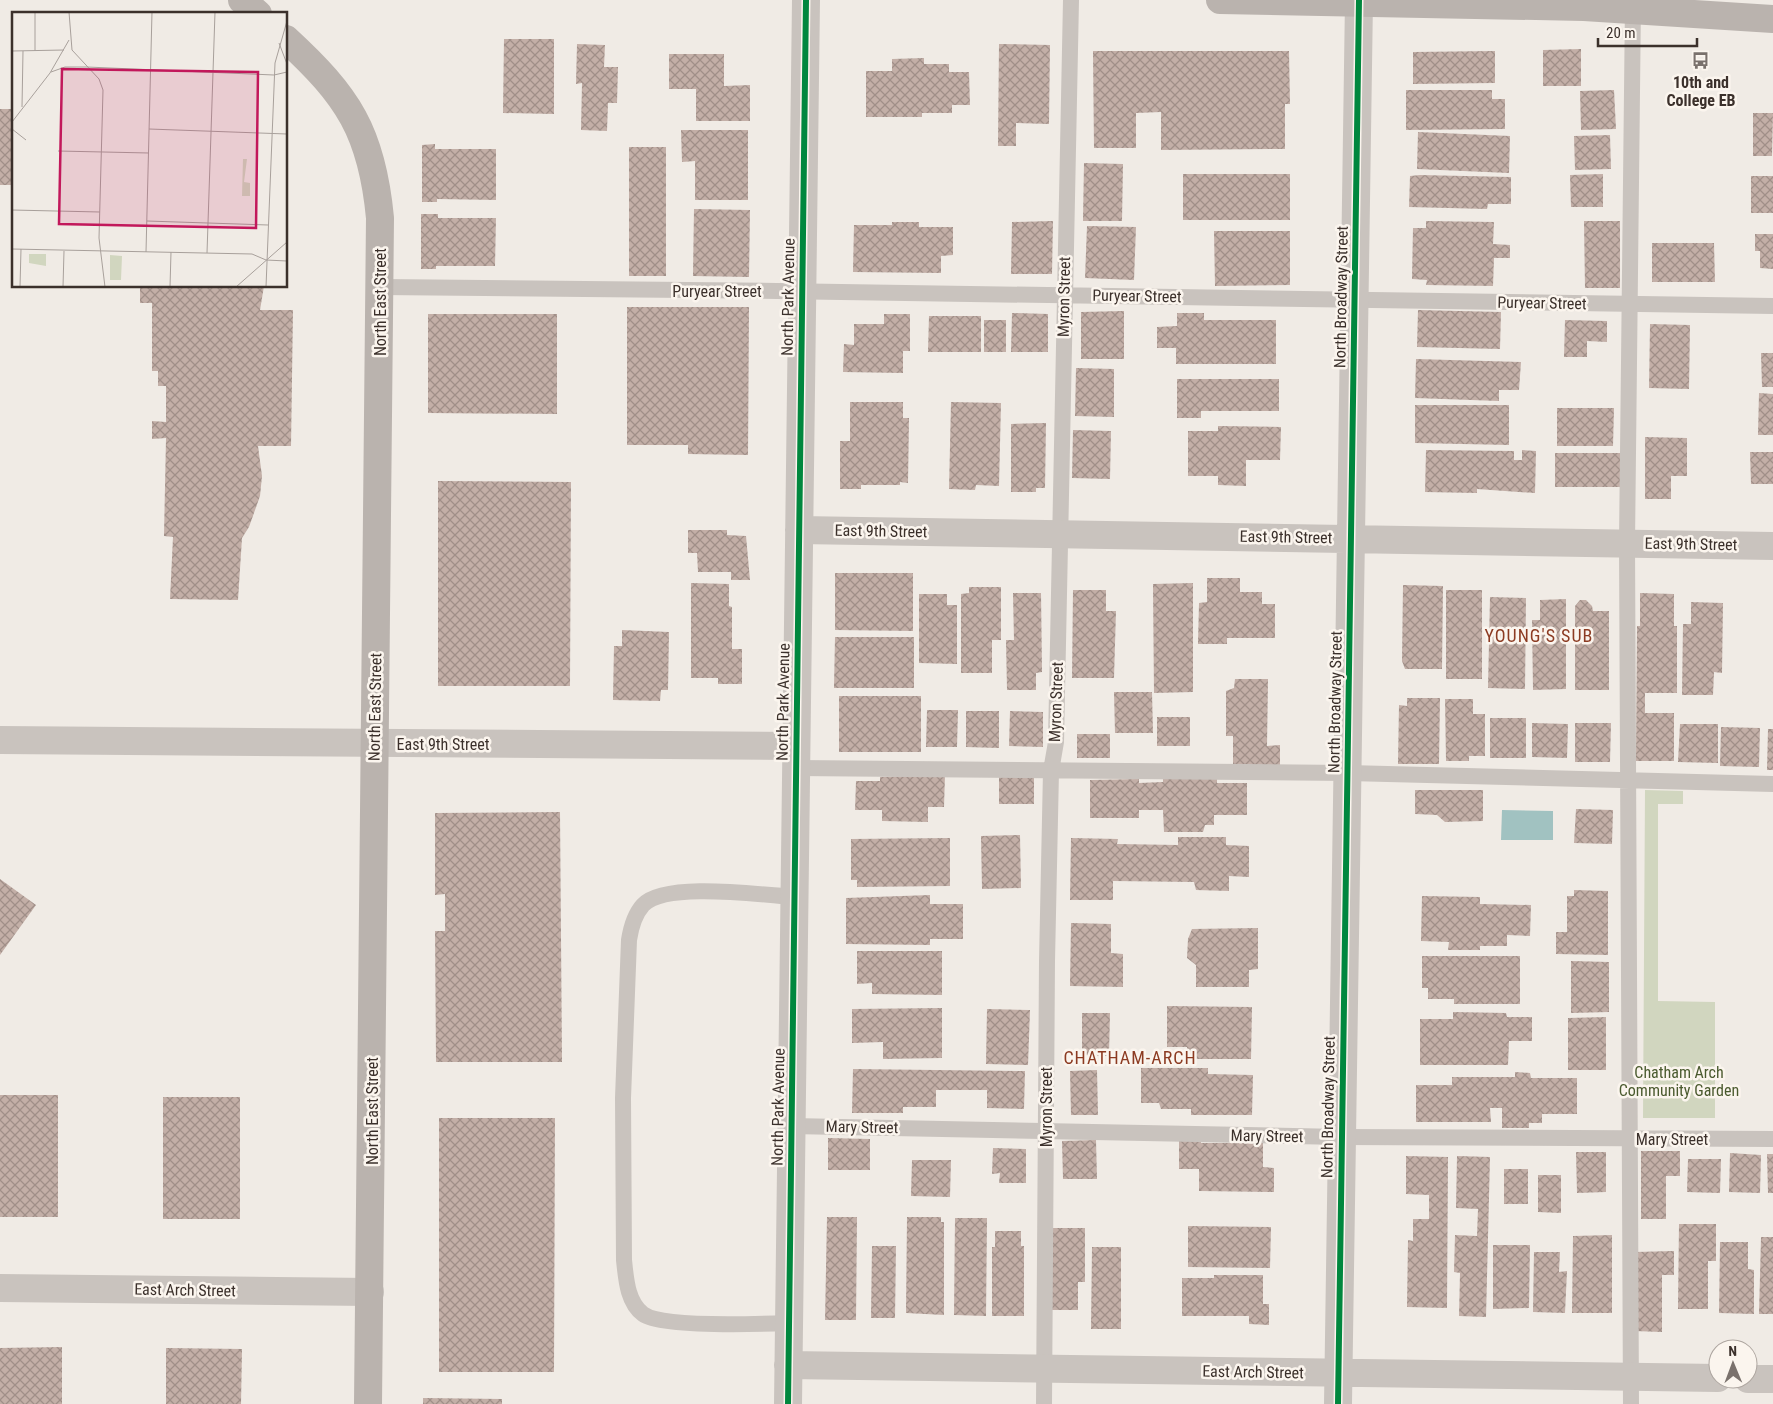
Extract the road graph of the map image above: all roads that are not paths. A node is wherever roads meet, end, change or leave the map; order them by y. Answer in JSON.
{"nodes":[{"id":1,"x":242,"y":0,"type":"edge"},
{"id":2,"x":806,"y":0,"type":"edge"},
{"id":3,"x":1071,"y":0,"type":"edge"},
{"id":4,"x":1220,"y":0,"type":"edge"},
{"id":5,"x":1359,"y":1,"type":"edge"},
{"id":6,"x":1632,"y":6,"type":"edge"},
{"id":7,"x":256,"y":12,"type":"edge"},
{"id":8,"x":1773,"y":19,"type":"edge"},
{"id":9,"x":288,"y":41,"type":"edge"},
{"id":10,"x":381,"y":288,"type":"junction"},
{"id":11,"x":802,"y":292,"type":"junction"},
{"id":12,"x":1063,"y":295,"type":"junction"},
{"id":13,"x":1355,"y":300,"type":"junction"},
{"id":14,"x":1630,"y":304,"type":"junction"},
{"id":15,"x":1773,"y":306,"type":"edge"},
{"id":16,"x":799,"y":530,"type":"junction"},
{"id":17,"x":1060,"y":534,"type":"junction"},
{"id":18,"x":1351,"y":538,"type":"junction"},
{"id":19,"x":1627,"y":543,"type":"junction"},
{"id":20,"x":1773,"y":546,"type":"edge"},
{"id":21,"x":0,"y":740,"type":"edge"},
{"id":22,"x":375,"y":743,"type":"junction"},
{"id":23,"x":796,"y":757,"type":"junction"},
{"id":24,"x":1051,"y":771,"type":"junction"},
{"id":25,"x":1348,"y":774,"type":"junction"},
{"id":26,"x":1626,"y":781,"type":"junction"},
{"id":27,"x":1773,"y":784,"type":"edge"},
{"id":28,"x":794,"y":897,"type":"junction"},
{"id":29,"x":792,"y":1126,"type":"junction"},
{"id":30,"x":1046,"y":1131,"type":"junction"},
{"id":31,"x":1341,"y":1137,"type":"junction"},
{"id":32,"x":1629,"y":1139,"type":"junction"},
{"id":33,"x":1773,"y":1139,"type":"edge"},
{"id":34,"x":0,"y":1288,"type":"edge"},
{"id":35,"x":370,"y":1292,"type":"junction"},
{"id":36,"x":789,"y":1323,"type":"junction"},
{"id":37,"x":788,"y":1365,"type":"junction"},
{"id":38,"x":1044,"y":1370,"type":"junction"},
{"id":39,"x":1338,"y":1372,"type":"junction"},
{"id":40,"x":1632,"y":1377,"type":"junction"},
{"id":41,"x":1708,"y":1378,"type":"edge"},
{"id":42,"x":1758,"y":1379,"type":"edge"},
{"id":43,"x":1773,"y":1379,"type":"edge"},
{"id":44,"x":368,"y":1404,"type":"edge"},
{"id":45,"x":788,"y":1404,"type":"edge"},
{"id":46,"x":1044,"y":1404,"type":"edge"},
{"id":47,"x":1338,"y":1404,"type":"edge"},
{"id":48,"x":1631,"y":1404,"type":"edge"}],
"edges":[{"from":1,"to":7,"type":"main road"},
{"from":2,"to":11,"type":"street","name":"North Park Avenue"},
{"from":3,"to":12,"type":"lane","name":"Myron Street"},
{"from":4,"to":5,"type":"main road"},
{"from":5,"to":6,"type":"main road"},
{"from":5,"to":13,"type":"street","name":"North Broadway Street"},
{"from":6,"to":8,"type":"main road"},
{"from":6,"to":14,"type":"lane"},
{"from":9,"to":10,"type":"main road","name":"North East Street"},
{"from":10,"to":11,"type":"lane","name":"Puryear Street"},
{"from":10,"to":22,"type":"main road","name":"North East Street"},
{"from":11,"to":12,"type":"lane","name":"Puryear Street"},
{"from":11,"to":16,"type":"street","name":"North Park Avenue"},
{"from":12,"to":13,"type":"lane","name":"Puryear Street"},
{"from":12,"to":17,"type":"lane","name":"Myron Street"},
{"from":13,"to":14,"type":"lane","name":"Puryear Street"},
{"from":13,"to":18,"type":"street","name":"North Broadway Street"},
{"from":14,"to":15,"type":"lane","name":"Puryear Street"},
{"from":14,"to":19,"type":"lane"},
{"from":16,"to":17,"type":"street","name":"East 9th Street"},
{"from":16,"to":23,"type":"street","name":"North Park Avenue"},
{"from":17,"to":18,"type":"street","name":"East 9th Street"},
{"from":17,"to":24,"type":"lane","name":"Myron Street"},
{"from":18,"to":19,"type":"street","name":"East 9th Street"},
{"from":18,"to":25,"type":"street","name":"North Broadway Street"},
{"from":19,"to":20,"type":"street","name":"East 9th Street"},
{"from":19,"to":26,"type":"lane"},
{"from":21,"to":22,"type":"street","name":"East 9th Street"},
{"from":22,"to":23,"type":"street","name":"East 9th Street"},
{"from":22,"to":35,"type":"main road","name":"North East Street"},
{"from":23,"to":24,"type":"lane"},
{"from":23,"to":28,"type":"street","name":"North Park Avenue"},
{"from":24,"to":25,"type":"lane"},
{"from":24,"to":30,"type":"lane","name":"Myron Street"},
{"from":25,"to":26,"type":"lane"},
{"from":25,"to":31,"type":"street","name":"North Broadway Street"},
{"from":26,"to":27,"type":"lane"},
{"from":26,"to":32,"type":"lane"},
{"from":28,"to":29,"type":"street","name":"North Park Avenue"},
{"from":28,"to":36,"type":"lane"},
{"from":29,"to":30,"type":"lane","name":"Mary Street"},
{"from":29,"to":36,"type":"street","name":"North Park Avenue"},
{"from":30,"to":31,"type":"lane","name":"Mary Street"},
{"from":30,"to":38,"type":"lane","name":"Myron Street"},
{"from":31,"to":32,"type":"lane","name":"Mary Street"},
{"from":31,"to":39,"type":"street","name":"North Broadway Street"},
{"from":32,"to":33,"type":"lane","name":"Mary Street"},
{"from":32,"to":40,"type":"lane"},
{"from":34,"to":35,"type":"street","name":"East Arch Street"},
{"from":35,"to":44,"type":"main road","name":"North East Street"},
{"from":36,"to":37,"type":"street","name":"North Park Avenue"},
{"from":37,"to":38,"type":"street","name":"East Arch Street"},
{"from":37,"to":45,"type":"street","name":"North Park Avenue"},
{"from":38,"to":39,"type":"street","name":"East Arch Street"},
{"from":38,"to":46,"type":"lane","name":"Myron Street"},
{"from":39,"to":40,"type":"street","name":"East Arch Street"},
{"from":39,"to":47,"type":"street","name":"North Broadway Street"},
{"from":40,"to":41,"type":"street","name":"East Arch Street"},
{"from":40,"to":48,"type":"lane"},
{"from":42,"to":43,"type":"street"}]}
